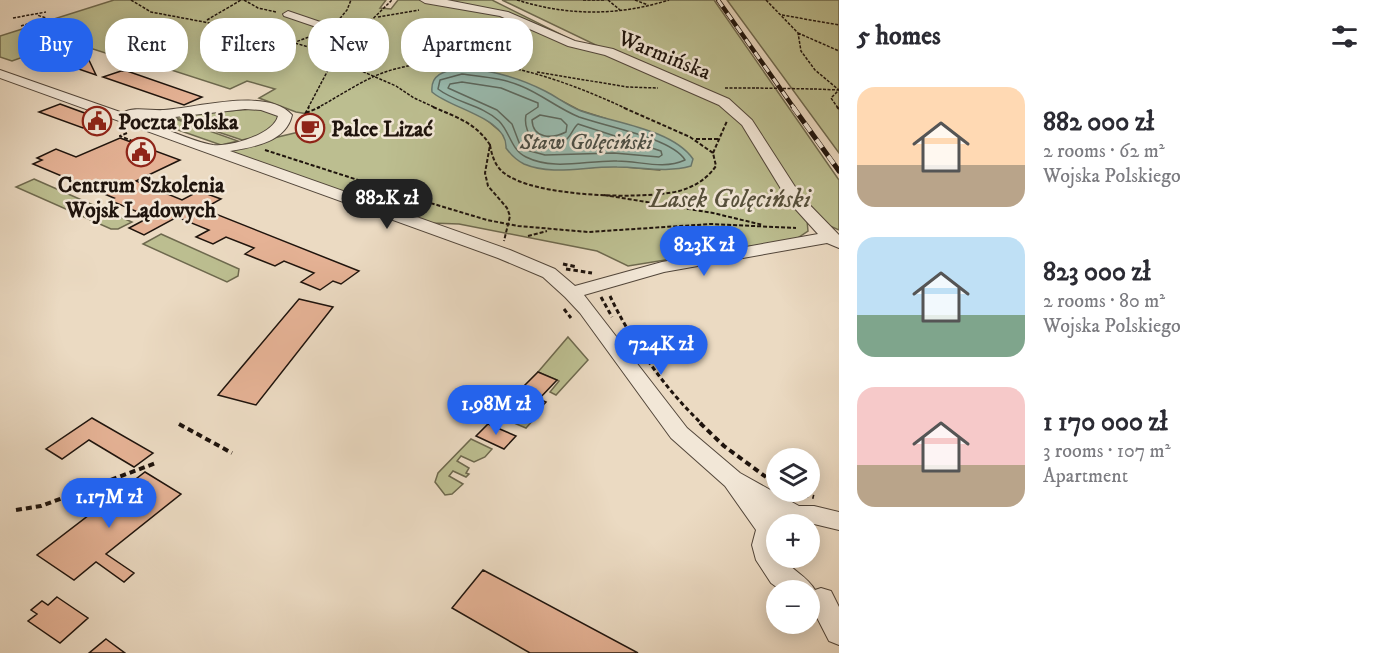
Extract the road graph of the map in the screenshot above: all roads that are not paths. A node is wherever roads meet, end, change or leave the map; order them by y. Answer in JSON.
{"nodes":[{"id":1,"x":497,"y":0,"type":"edge"},
{"id":2,"x":427,"y":1,"type":"edge"},
{"id":3,"x":288,"y":14,"type":"road end"},
{"id":4,"x":308,"y":21,"type":"edge"},
{"id":5,"x":597,"y":50,"type":"junction"},
{"id":6,"x":0,"y":74,"type":"edge"},
{"id":7,"x":115,"y":115,"type":"junction"},
{"id":8,"x":212,"y":150,"type":"junction"},
{"id":9,"x":831,"y":236,"type":"edge"},
{"id":10,"x":572,"y":293,"type":"junction"},
{"id":11,"x":732,"y":479,"type":"junction"},
{"id":12,"x":792,"y":514,"type":"edge"},
{"id":13,"x":820,"y":517,"type":"edge"},
{"id":14,"x":839,"y":521,"type":"edge"},
{"id":15,"x":766,"y":525,"type":"edge"},
{"id":16,"x":766,"y":534,"type":"edge"},
{"id":17,"x":766,"y":552,"type":"edge"},
{"id":18,"x":774,"y":568,"type":"edge"},
{"id":19,"x":789,"y":580,"type":"edge"},
{"id":20,"x":820,"y":600,"type":"edge"},
{"id":21,"x":839,"y":633,"type":"edge"}],
"edges":[{"from":1,"to":5,"type":"street"},
{"from":2,"to":5,"type":"street","name":"Warmińska"},
{"from":3,"to":4,"type":"street"},
{"from":5,"to":9,"type":"street","name":"Warmińska"},
{"from":6,"to":7,"type":"street"},
{"from":7,"to":8,"type":"street"},
{"from":7,"to":8,"type":"street"},
{"from":8,"to":10,"type":"street"},
{"from":9,"to":10,"type":"street"},
{"from":10,"to":11,"type":"street"},
{"from":11,"to":12,"type":"street"},
{"from":11,"to":15,"type":"street"},
{"from":13,"to":14,"type":"street"},
{"from":16,"to":17,"type":"street"},
{"from":18,"to":19,"type":"street"},
{"from":20,"to":21,"type":"street"}]}
